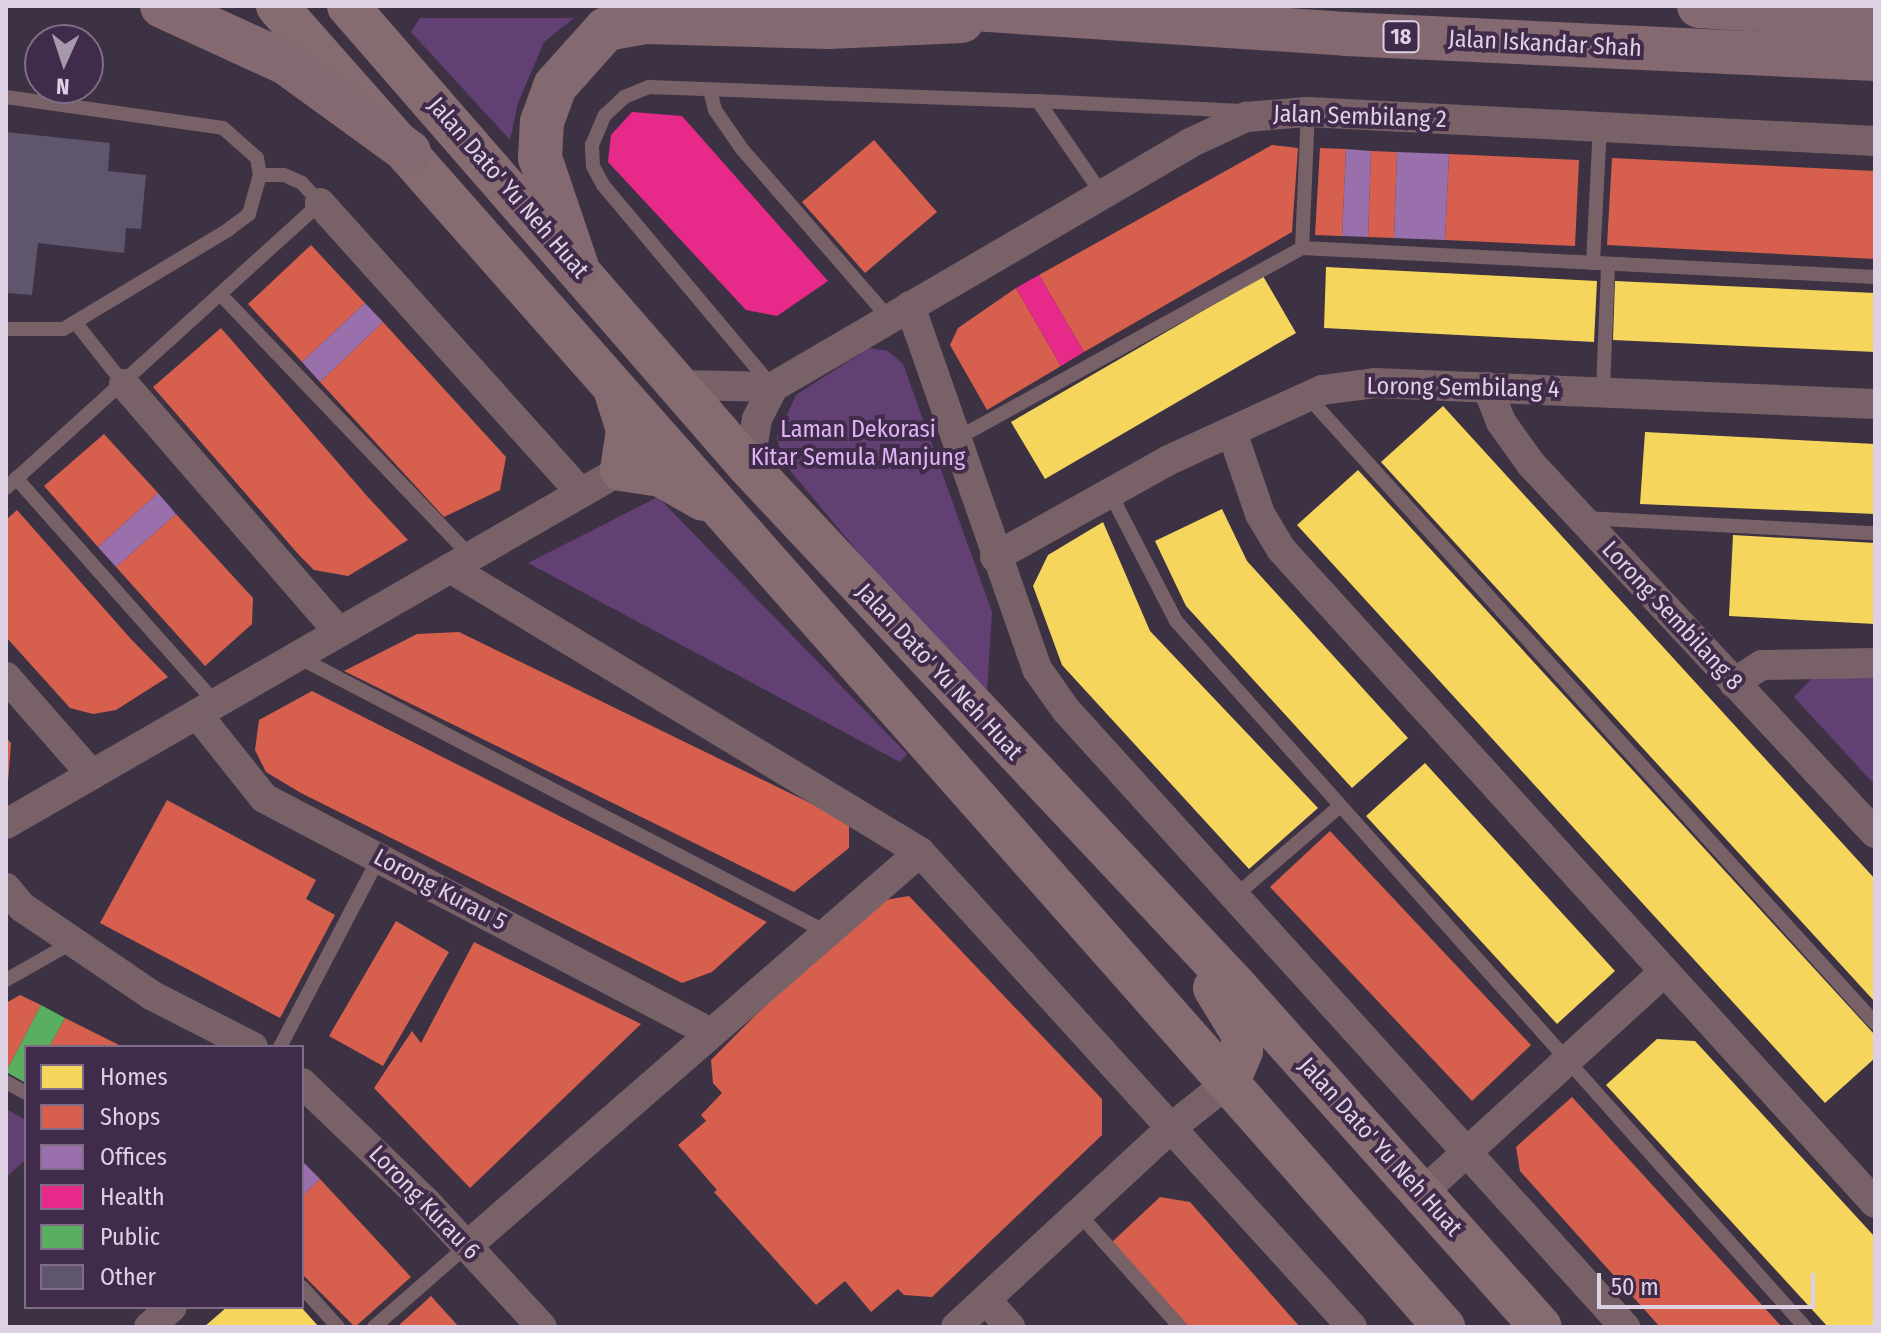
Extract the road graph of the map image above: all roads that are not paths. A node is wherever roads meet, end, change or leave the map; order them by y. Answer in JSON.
{"nodes":[{"id":1,"x":162,"y":6,"type":"edge"},
{"id":2,"x":277,"y":6,"type":"edge"},
{"id":3,"x":348,"y":6,"type":"edge"},
{"id":4,"x":927,"y":6,"type":"edge"},
{"id":5,"x":1699,"y":6,"type":"edge"},
{"id":6,"x":1865,"y":6,"type":"edge"},
{"id":7,"x":1068,"y":16,"type":"junction"},
{"id":8,"x":1875,"y":17,"type":"edge"},
{"id":9,"x":1875,"y":59,"type":"edge"},
{"id":10,"x":710,"y":90,"type":"junction"},
{"id":11,"x":6,"y":97,"type":"edge"},
{"id":12,"x":1038,"y":101,"type":"junction"},
{"id":13,"x":1294,"y":112,"type":"junction"},
{"id":14,"x":1600,"y":127,"type":"junction"},
{"id":15,"x":1875,"y":141,"type":"edge"},
{"id":16,"x":409,"y":152,"type":"junction"},
{"id":17,"x":260,"y":175,"type":"junction"},
{"id":18,"x":1102,"y":194,"type":"junction"},
{"id":19,"x":320,"y":203,"type":"junction"},
{"id":20,"x":1302,"y":248,"type":"junction"},
{"id":21,"x":1600,"y":263,"type":"junction"},
{"id":22,"x":577,"y":267,"type":"junction"},
{"id":23,"x":1875,"y":277,"type":"edge"},
{"id":24,"x":220,"y":294,"type":"junction"},
{"id":25,"x":899,"y":312,"type":"junction"},
{"id":26,"x":75,"y":322,"type":"junction"},
{"id":27,"x":6,"y":329,"type":"edge"},
{"id":28,"x":610,"y":379,"type":"junction"},
{"id":29,"x":124,"y":384,"type":"junction"},
{"id":30,"x":679,"y":385,"type":"junction"},
{"id":31,"x":773,"y":387,"type":"junction"},
{"id":32,"x":1487,"y":387,"type":"junction"},
{"id":33,"x":1603,"y":391,"type":"junction"},
{"id":34,"x":1308,"y":397,"type":"junction"},
{"id":35,"x":1875,"y":404,"type":"edge"},
{"id":36,"x":1232,"y":432,"type":"junction"},
{"id":37,"x":955,"y":439,"type":"junction"},
{"id":38,"x":749,"y":467,"type":"junction"},
{"id":39,"x":621,"y":470,"type":"junction"},
{"id":40,"x":11,"y":483,"type":"edge"},
{"id":41,"x":581,"y":493,"type":"junction"},
{"id":42,"x":1110,"y":493,"type":"junction"},
{"id":43,"x":732,"y":517,"type":"junction"},
{"id":44,"x":1580,"y":517,"type":"junction"},
{"id":45,"x":1875,"y":533,"type":"edge"},
{"id":46,"x":995,"y":557,"type":"junction"},
{"id":47,"x":460,"y":562,"type":"junction"},
{"id":48,"x":339,"y":632,"type":"junction"},
{"id":49,"x":297,"y":656,"type":"junction"},
{"id":50,"x":1875,"y":663,"type":"edge"},
{"id":51,"x":6,"y":677,"type":"edge"},
{"id":52,"x":1734,"y":683,"type":"junction"},
{"id":53,"x":207,"y":708,"type":"junction"},
{"id":54,"x":92,"y":775,"type":"junction"},
{"id":55,"x":1340,"y":806,"type":"junction"},
{"id":56,"x":6,"y":824,"type":"edge"},
{"id":57,"x":1875,"y":833,"type":"edge"},
{"id":58,"x":920,"y":852,"type":"junction"},
{"id":59,"x":379,"y":858,"type":"junction"},
{"id":60,"x":1141,"y":886,"type":"junction"},
{"id":61,"x":6,"y":888,"type":"edge"},
{"id":62,"x":1235,"y":896,"type":"junction"},
{"id":63,"x":826,"y":932,"type":"junction"},
{"id":64,"x":73,"y":942,"type":"junction"},
{"id":65,"x":1664,"y":972,"type":"junction"},
{"id":66,"x":6,"y":980,"type":"edge"},
{"id":67,"x":1875,"y":1023,"type":"edge"},
{"id":68,"x":711,"y":1033,"type":"junction"},
{"id":69,"x":249,"y":1045,"type":"edge"},
{"id":70,"x":281,"y":1045,"type":"edge"},
{"id":71,"x":1567,"y":1061,"type":"junction"},
{"id":72,"x":6,"y":1082,"type":"edge"},
{"id":73,"x":1229,"y":1082,"type":"junction"},
{"id":74,"x":304,"y":1085,"type":"edge"},
{"id":75,"x":24,"y":1092,"type":"edge"},
{"id":76,"x":1172,"y":1127,"type":"junction"},
{"id":77,"x":1466,"y":1152,"type":"junction"},
{"id":78,"x":1871,"y":1187,"type":"edge"},
{"id":79,"x":1422,"y":1193,"type":"junction"},
{"id":80,"x":1080,"y":1215,"type":"junction"},
{"id":81,"x":467,"y":1246,"type":"junction"},
{"id":82,"x":304,"y":1289,"type":"edge"},
{"id":83,"x":986,"y":1300,"type":"junction"},
{"id":84,"x":170,"y":1309,"type":"edge"},
{"id":85,"x":149,"y":1327,"type":"edge"},
{"id":86,"x":338,"y":1327,"type":"edge"},
{"id":87,"x":374,"y":1327,"type":"edge"},
{"id":88,"x":542,"y":1327,"type":"edge"},
{"id":89,"x":956,"y":1327,"type":"edge"},
{"id":90,"x":1010,"y":1327,"type":"edge"},
{"id":91,"x":1180,"y":1327,"type":"edge"},
{"id":92,"x":1352,"y":1327,"type":"edge"},
{"id":93,"x":1444,"y":1327,"type":"edge"},
{"id":94,"x":1541,"y":1327,"type":"edge"},
{"id":95,"x":1625,"y":1327,"type":"edge"},
{"id":96,"x":1805,"y":1327,"type":"edge"}],
"edges":[{"from":1,"to":16,"type":"main road"},
{"from":2,"to":16,"type":"main road","name":"Jalan Dato' Yu Neh Huat"},
{"from":3,"to":22,"type":"main road","name":"Jalan Dato' Yu Neh Huat"},
{"from":4,"to":7,"type":"main road","name":"Jalan Iskandar Shah","number":"18"},
{"from":5,"to":8,"type":"main road"},
{"from":6,"to":8,"type":"lane"},
{"from":7,"to":9,"type":"main road","name":"Jalan Iskandar Shah","number":"18"},
{"from":7,"to":22,"type":"main road"},
{"from":10,"to":12,"type":"lane"},
{"from":10,"to":25,"type":"lane"},
{"from":10,"to":31,"type":"lane"},
{"from":11,"to":17,"type":"lane"},
{"from":12,"to":13,"type":"lane"},
{"from":12,"to":18,"type":"lane"},
{"from":13,"to":14,"type":"street","name":"Jalan Sembilang 2"},
{"from":13,"to":18,"type":"street","name":"Jalan Sembilang 2"},
{"from":13,"to":20,"type":"lane"},
{"from":14,"to":15,"type":"street","name":"Jalan Sembilang 2"},
{"from":14,"to":21,"type":"lane"},
{"from":16,"to":28,"type":"main road","name":"Jalan Dato' Yu Neh Huat"},
{"from":17,"to":19,"type":"lane"},
{"from":17,"to":26,"type":"lane"},
{"from":18,"to":25,"type":"street","name":"Jalan Sembilang 2"},
{"from":19,"to":24,"type":"lane"},
{"from":19,"to":41,"type":"street"},
{"from":20,"to":21,"type":"lane"},
{"from":20,"to":37,"type":"lane"},
{"from":21,"to":23,"type":"lane"},
{"from":21,"to":33,"type":"lane"},
{"from":22,"to":30,"type":"main road","name":"Jalan Dato' Yu Neh Huat"},
{"from":24,"to":29,"type":"lane"},
{"from":24,"to":47,"type":"lane"},
{"from":25,"to":31,"type":"street","name":"Jalan Sembilang 2"},
{"from":25,"to":37,"type":"street"},
{"from":26,"to":27,"type":"lane"},
{"from":26,"to":29,"type":"lane"},
{"from":28,"to":39,"type":"main road"},
{"from":28,"to":43,"type":"main road","name":"Jalan Dato' Yu Neh Huat"},
{"from":29,"to":40,"type":"lane"},
{"from":29,"to":48,"type":"street"},
{"from":30,"to":31,"type":"street"},
{"from":30,"to":38,"type":"main road","name":"Jalan Dato' Yu Neh Huat"},
{"from":31,"to":38,"type":"street"},
{"from":32,"to":33,"type":"street","name":"Lorong Sembilang 4"},
{"from":32,"to":34,"type":"street","name":"Lorong Sembilang 4"},
{"from":32,"to":44,"type":"street","name":"Lorong Sembilang 8"},
{"from":33,"to":35,"type":"street","name":"Lorong Sembilang 4"},
{"from":34,"to":36,"type":"street","name":"Lorong Sembilang 4"},
{"from":34,"to":67,"type":"lane"},
{"from":36,"to":42,"type":"street","name":"Lorong Sembilang 4"},
{"from":36,"to":65,"type":"street"},
{"from":37,"to":46,"type":"street"},
{"from":38,"to":60,"type":"main road","name":"Jalan Dato' Yu Neh Huat"},
{"from":39,"to":41,"type":"street"},
{"from":39,"to":43,"type":"main road"},
{"from":40,"to":53,"type":"lane"},
{"from":41,"to":47,"type":"street"},
{"from":42,"to":46,"type":"street","name":"Lorong Sembilang 4"},
{"from":42,"to":55,"type":"lane"},
{"from":43,"to":73,"type":"main road","name":"Jalan Dato' Yu Neh Huat"},
{"from":44,"to":45,"type":"lane"},
{"from":44,"to":52,"type":"street","name":"Lorong Sembilang 8"},
{"from":46,"to":62,"type":"street"},
{"from":47,"to":48,"type":"street"},
{"from":47,"to":58,"type":"street"},
{"from":48,"to":49,"type":"street"},
{"from":49,"to":53,"type":"street"},
{"from":49,"to":63,"type":"lane"},
{"from":50,"to":52,"type":"street"},
{"from":51,"to":54,"type":"street"},
{"from":52,"to":57,"type":"street","name":"Lorong Sembilang 8"},
{"from":53,"to":54,"type":"street"},
{"from":53,"to":59,"type":"street","name":"Lorong Kurau 5"},
{"from":54,"to":56,"type":"street"},
{"from":55,"to":62,"type":"lane"},
{"from":55,"to":71,"type":"lane"},
{"from":58,"to":63,"type":"street"},
{"from":58,"to":76,"type":"street"},
{"from":59,"to":68,"type":"street","name":"Lorong Kurau 5"},
{"from":59,"to":70,"type":"lane"},
{"from":60,"to":73,"type":"main road"},
{"from":60,"to":79,"type":"main road","name":"Jalan Dato' Yu Neh Huat"},
{"from":61,"to":64,"type":"street"},
{"from":62,"to":77,"type":"street"},
{"from":63,"to":68,"type":"street"},
{"from":64,"to":66,"type":"lane"},
{"from":64,"to":69,"type":"street"},
{"from":65,"to":71,"type":"street"},
{"from":65,"to":78,"type":"street"},
{"from":68,"to":81,"type":"street"},
{"from":71,"to":77,"type":"street"},
{"from":71,"to":96,"type":"lane"},
{"from":72,"to":75,"type":"lane"},
{"from":73,"to":76,"type":"street"},
{"from":73,"to":93,"type":"main road","name":"Jalan Dato' Yu Neh Huat"},
{"from":74,"to":81,"type":"street","name":"Lorong Kurau 6"},
{"from":76,"to":80,"type":"street"},
{"from":76,"to":92,"type":"street"},
{"from":77,"to":79,"type":"street"},
{"from":77,"to":95,"type":"street"},
{"from":79,"to":94,"type":"main road","name":"Jalan Dato' Yu Neh Huat"},
{"from":80,"to":83,"type":"street"},
{"from":80,"to":91,"type":"lane"},
{"from":81,"to":87,"type":"lane"},
{"from":81,"to":88,"type":"street","name":"Lorong Kurau 6"},
{"from":82,"to":86,"type":"lane"},
{"from":83,"to":89,"type":"street"},
{"from":83,"to":90,"type":"street"},
{"from":84,"to":85,"type":"street"}]}
